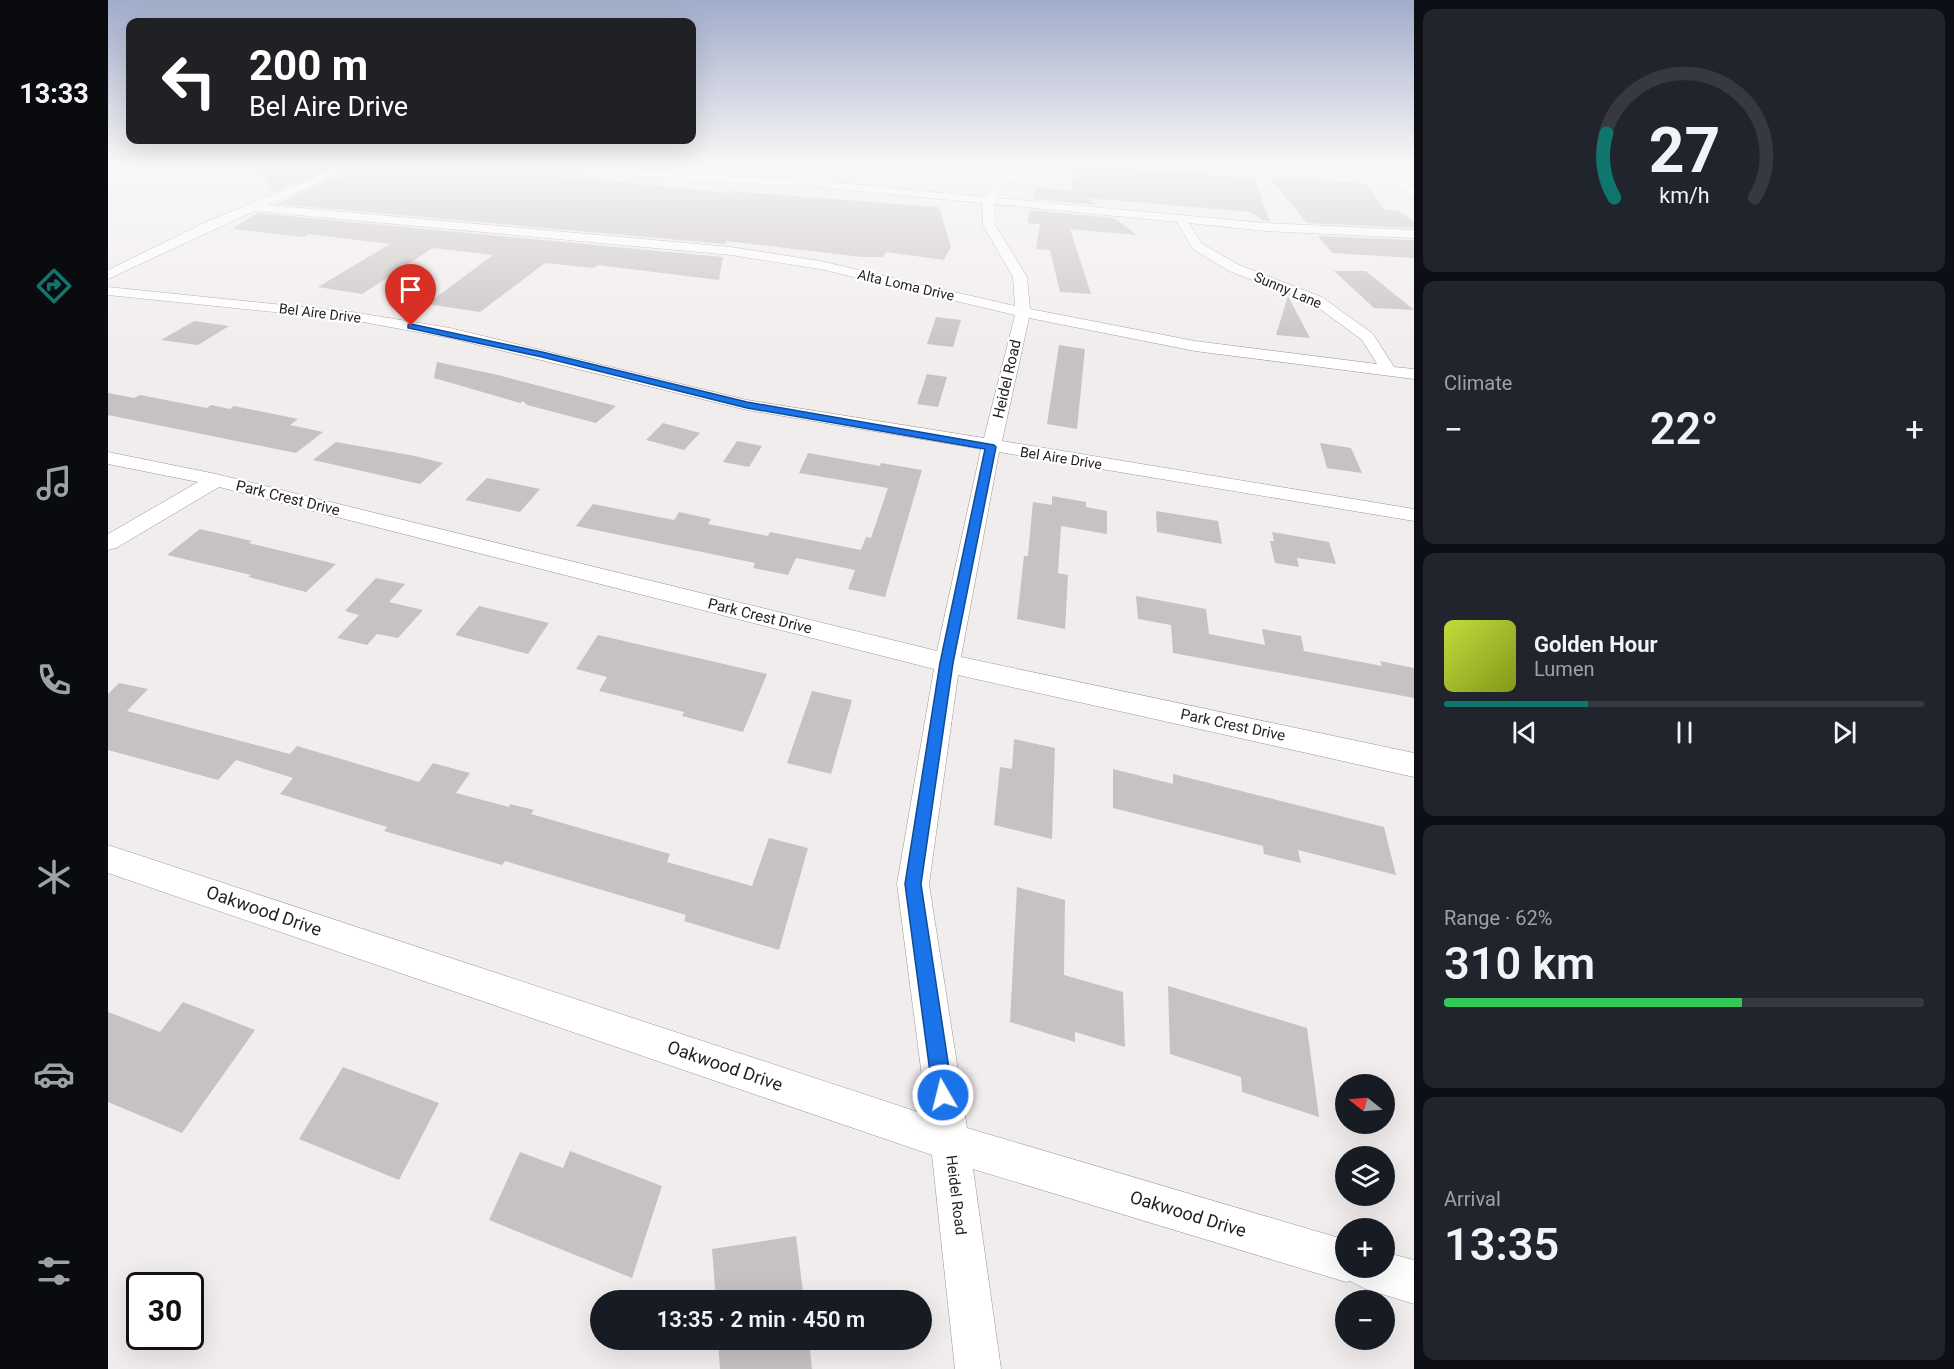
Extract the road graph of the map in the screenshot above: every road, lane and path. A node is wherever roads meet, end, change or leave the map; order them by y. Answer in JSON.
{"nodes":[{"id":1,"x":205,"y":228,"type":"edge"},
{"id":2,"x":479,"y":228,"type":"edge"},
{"id":3,"x":991,"y":228,"type":"edge"},
{"id":4,"x":1186,"y":228,"type":"edge"},
{"id":5,"x":1284,"y":228,"type":"edge"},
{"id":6,"x":1414,"y":234,"type":"edge"},
{"id":7,"x":108,"y":275,"type":"edge"},
{"id":8,"x":108,"y":291,"type":"edge"},
{"id":9,"x":1023,"y":312,"type":"junction"},
{"id":10,"x":1389,"y":371,"type":"junction"},
{"id":11,"x":1414,"y":374,"type":"edge"},
{"id":12,"x":991,"y":447,"type":"junction"},
{"id":13,"x":108,"y":458,"type":"edge"},
{"id":14,"x":216,"y":480,"type":"junction"},
{"id":15,"x":1414,"y":515,"type":"edge"},
{"id":16,"x":108,"y":543,"type":"edge"},
{"id":17,"x":947,"y":663,"type":"junction"},
{"id":18,"x":1414,"y":765,"type":"edge"},
{"id":19,"x":108,"y":859,"type":"edge"},
{"id":20,"x":950,"y":1142,"type":"junction"},
{"id":21,"x":1335,"y":1258,"type":"edge"},
{"id":22,"x":1395,"y":1276,"type":"edge"},
{"id":23,"x":1414,"y":1282,"type":"edge"},
{"id":24,"x":978,"y":1369,"type":"edge"}],
"edges":[{"from":1,"to":7,"type":"street"},
{"from":2,"to":9,"type":"street","name":"Alta Loma Drive"},
{"from":3,"to":9,"type":"street","name":"Heidel Road"},
{"from":4,"to":10,"type":"street","name":"Sunny Lane"},
{"from":5,"to":6,"type":"street"},
{"from":8,"to":12,"type":"street","name":"Bel Aire Drive"},
{"from":9,"to":10,"type":"street","name":"Alta Loma Drive"},
{"from":9,"to":12,"type":"street","name":"Heidel Road"},
{"from":10,"to":11,"type":"street","name":"Alta Loma Drive"},
{"from":12,"to":15,"type":"street","name":"Bel Aire Drive"},
{"from":12,"to":17,"type":"street","name":"Heidel Road"},
{"from":13,"to":14,"type":"street","name":"Park Crest Drive"},
{"from":14,"to":16,"type":"street"},
{"from":14,"to":17,"type":"street","name":"Park Crest Drive"},
{"from":17,"to":18,"type":"street","name":"Park Crest Drive"},
{"from":17,"to":20,"type":"street","name":"Heidel Road"},
{"from":19,"to":20,"type":"street","name":"Oakwood Drive"},
{"from":20,"to":21,"type":"street","name":"Oakwood Drive"},
{"from":20,"to":24,"type":"street","name":"Heidel Road"},
{"from":22,"to":23,"type":"street"}]}
